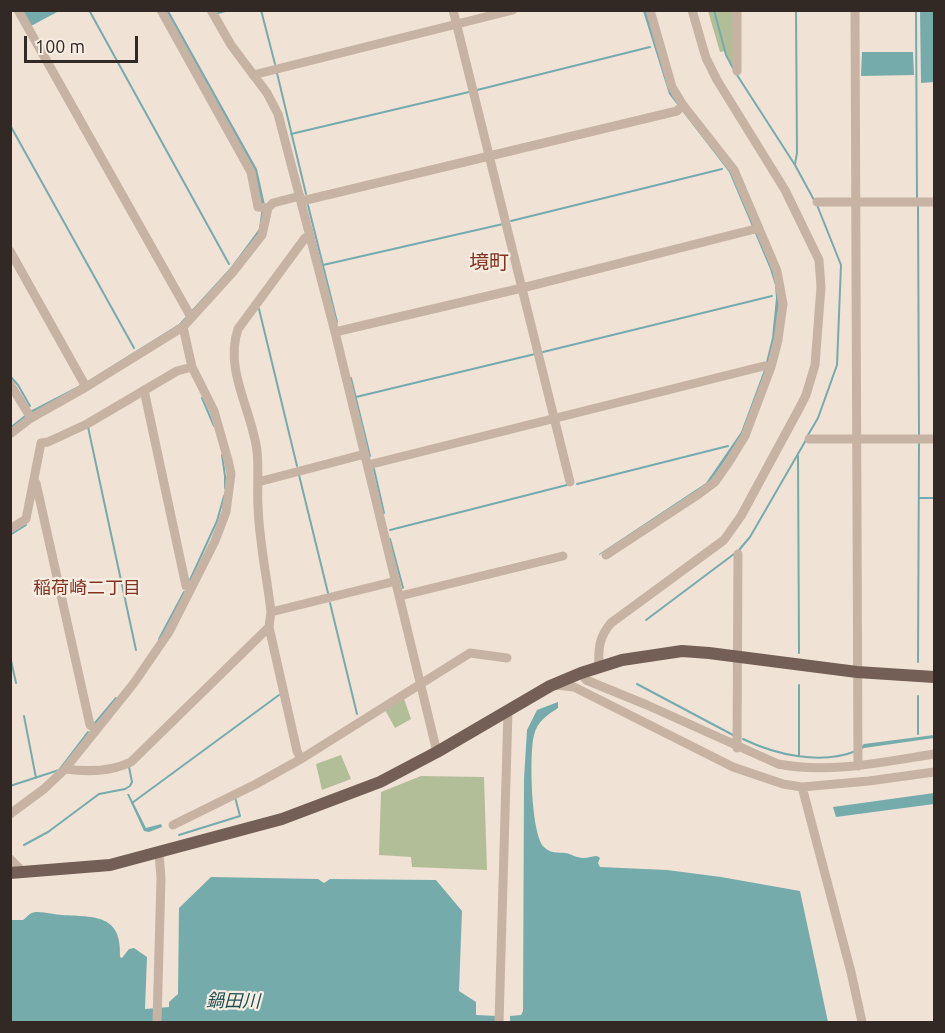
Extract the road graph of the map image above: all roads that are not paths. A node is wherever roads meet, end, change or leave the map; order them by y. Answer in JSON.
{"nodes":[{"id":1,"x":18,"y":10,"type":"edge"},
{"id":2,"x":161,"y":10,"type":"edge"},
{"id":3,"x":211,"y":10,"type":"edge"},
{"id":4,"x":453,"y":10,"type":"edge"},
{"id":5,"x":513,"y":10,"type":"edge"},
{"id":6,"x":650,"y":10,"type":"edge"},
{"id":7,"x":692,"y":10,"type":"edge"},
{"id":8,"x":737,"y":10,"type":"edge"},
{"id":9,"x":855,"y":10,"type":"edge"},
{"id":10,"x":457,"y":25,"type":"junction"},
{"id":11,"x":737,"y":71,"type":"dead end"},
{"id":12,"x":253,"y":75,"type":"junction"},
{"id":13,"x":681,"y":107,"type":"junction"},
{"id":14,"x":490,"y":156,"type":"junction"},
{"id":15,"x":301,"y":199,"type":"junction"},
{"id":16,"x":816,"y":202,"type":"dead end"},
{"id":17,"x":856,"y":202,"type":"junction"},
{"id":18,"x":934,"y":202,"type":"edge"},
{"id":19,"x":264,"y":208,"type":"junction"},
{"id":20,"x":756,"y":229,"type":"junction"},
{"id":21,"x":310,"y":235,"type":"junction"},
{"id":22,"x":10,"y":251,"type":"edge"},
{"id":23,"x":522,"y":288,"type":"junction"},
{"id":24,"x":189,"y":315,"type":"junction"},
{"id":25,"x":183,"y":327,"type":"junction"},
{"id":26,"x":335,"y":332,"type":"junction"},
{"id":27,"x":192,"y":367,"type":"junction"},
{"id":28,"x":768,"y":367,"type":"junction"},
{"id":29,"x":10,"y":384,"type":"edge"},
{"id":30,"x":85,"y":385,"type":"junction"},
{"id":31,"x":144,"y":390,"type":"junction"},
{"id":32,"x":29,"y":415,"type":"junction"},
{"id":33,"x":555,"y":419,"type":"junction"},
{"id":34,"x":10,"y":434,"type":"edge"},
{"id":35,"x":808,"y":439,"type":"dead end"},
{"id":36,"x":858,"y":439,"type":"junction"},
{"id":37,"x":934,"y":439,"type":"edge"},
{"id":38,"x":365,"y":454,"type":"junction"},
{"id":39,"x":368,"y":465,"type":"junction"},
{"id":40,"x":34,"y":482,"type":"junction"},
{"id":41,"x":258,"y":482,"type":"junction"},
{"id":42,"x":570,"y":482,"type":"dead end"},
{"id":43,"x":10,"y":530,"type":"edge"},
{"id":44,"x":738,"y":554,"type":"dead end"},
{"id":45,"x":606,"y":555,"type":"dead end"},
{"id":46,"x":563,"y":556,"type":"dead end"},
{"id":47,"x":396,"y":581,"type":"junction"},
{"id":48,"x":191,"y":589,"type":"junction"},
{"id":49,"x":400,"y":596,"type":"junction"},
{"id":50,"x":271,"y":612,"type":"junction"},
{"id":51,"x":269,"y":627,"type":"junction"},
{"id":52,"x":738,"y":655,"type":"junction"},
{"id":53,"x":507,"y":658,"type":"dead end"},
{"id":54,"x":599,"y":667,"type":"junction"},
{"id":55,"x":857,"y":672,"type":"junction"},
{"id":56,"x":581,"y":673,"type":"junction"},
{"id":57,"x":934,"y":677,"type":"edge"},
{"id":58,"x":421,"y":682,"type":"junction"},
{"id":59,"x":553,"y":685,"type":"junction"},
{"id":60,"x":508,"y":711,"type":"junction"},
{"id":61,"x":96,"y":729,"type":"junction"},
{"id":62,"x":737,"y":748,"type":"junction"},
{"id":63,"x":437,"y":752,"type":"junction"},
{"id":64,"x":934,"y":754,"type":"edge"},
{"id":65,"x":301,"y":759,"type":"junction"},
{"id":66,"x":858,"y":766,"type":"junction"},
{"id":67,"x":65,"y":769,"type":"junction"},
{"id":68,"x":934,"y":772,"type":"edge"},
{"id":69,"x":802,"y":787,"type":"junction"},
{"id":70,"x":10,"y":814,"type":"edge"},
{"id":71,"x":173,"y":825,"type":"dead end"},
{"id":72,"x":159,"y":853,"type":"junction"},
{"id":73,"x":10,"y":859,"type":"edge"},
{"id":74,"x":17,"y":872,"type":"edge"},
{"id":75,"x":157,"y":1023,"type":"edge"},
{"id":76,"x":499,"y":1023,"type":"edge"},
{"id":77,"x":862,"y":1023,"type":"edge"}],
"edges":[{"from":1,"to":24,"type":"street"},
{"from":2,"to":19,"type":"street"},
{"from":3,"to":12,"type":"street"},
{"from":4,"to":10,"type":"street"},
{"from":5,"to":10,"type":"street"},
{"from":6,"to":13,"type":"street"},
{"from":7,"to":54,"type":"street"},
{"from":8,"to":11,"type":"street"},
{"from":9,"to":17,"type":"street"},
{"from":10,"to":12,"type":"street"},
{"from":10,"to":14,"type":"street"},
{"from":12,"to":15,"type":"street"},
{"from":13,"to":14,"type":"street"},
{"from":13,"to":20,"type":"street"},
{"from":14,"to":15,"type":"street"},
{"from":14,"to":23,"type":"street"},
{"from":15,"to":19,"type":"street"},
{"from":15,"to":21,"type":"street"},
{"from":16,"to":17,"type":"street"},
{"from":17,"to":18,"type":"street"},
{"from":17,"to":36,"type":"street"},
{"from":19,"to":24,"type":"street"},
{"from":20,"to":23,"type":"street"},
{"from":20,"to":28,"type":"street"},
{"from":21,"to":26,"type":"street"},
{"from":21,"to":41,"type":"street"},
{"from":22,"to":30,"type":"street"},
{"from":23,"to":26,"type":"street"},
{"from":23,"to":33,"type":"street"},
{"from":24,"to":25,"type":"street"},
{"from":25,"to":27,"type":"street"},
{"from":25,"to":30,"type":"street"},
{"from":26,"to":38,"type":"street"},
{"from":27,"to":31,"type":"street"},
{"from":27,"to":48,"type":"street"},
{"from":28,"to":33,"type":"street"},
{"from":28,"to":45,"type":"street"},
{"from":29,"to":32,"type":"street"},
{"from":30,"to":32,"type":"street"},
{"from":31,"to":40,"type":"street"},
{"from":31,"to":48,"type":"street"},
{"from":32,"to":34,"type":"street"},
{"from":33,"to":39,"type":"street"},
{"from":33,"to":42,"type":"street"},
{"from":35,"to":36,"type":"street"},
{"from":36,"to":37,"type":"street"},
{"from":36,"to":55,"type":"street"},
{"from":38,"to":39,"type":"street"},
{"from":38,"to":41,"type":"street"},
{"from":39,"to":47,"type":"street"},
{"from":40,"to":43,"type":"street"},
{"from":40,"to":61,"type":"street"},
{"from":41,"to":50,"type":"street"},
{"from":44,"to":52,"type":"street"},
{"from":46,"to":49,"type":"street"},
{"from":47,"to":49,"type":"street"},
{"from":47,"to":50,"type":"street"},
{"from":48,"to":61,"type":"street"},
{"from":49,"to":58,"type":"street"},
{"from":50,"to":51,"type":"street"},
{"from":51,"to":65,"type":"street"},
{"from":51,"to":67,"type":"street"},
{"from":52,"to":54,"type":"main road"},
{"from":52,"to":55,"type":"main road"},
{"from":52,"to":62,"type":"street"},
{"from":53,"to":58,"type":"street"},
{"from":54,"to":56,"type":"main road"},
{"from":55,"to":57,"type":"main road"},
{"from":55,"to":66,"type":"street"},
{"from":56,"to":59,"type":"main road"},
{"from":56,"to":62,"type":"street"},
{"from":58,"to":63,"type":"street"},
{"from":58,"to":65,"type":"street"},
{"from":59,"to":60,"type":"main road"},
{"from":59,"to":69,"type":"street"},
{"from":60,"to":63,"type":"main road"},
{"from":60,"to":76,"type":"street"},
{"from":61,"to":67,"type":"street"},
{"from":62,"to":66,"type":"street"},
{"from":63,"to":72,"type":"main road"},
{"from":64,"to":66,"type":"street"},
{"from":65,"to":71,"type":"street"},
{"from":67,"to":70,"type":"street"},
{"from":68,"to":69,"type":"street"},
{"from":69,"to":77,"type":"street"},
{"from":72,"to":74,"type":"main road"},
{"from":72,"to":75,"type":"street"},
{"from":73,"to":74,"type":"street"}]}
